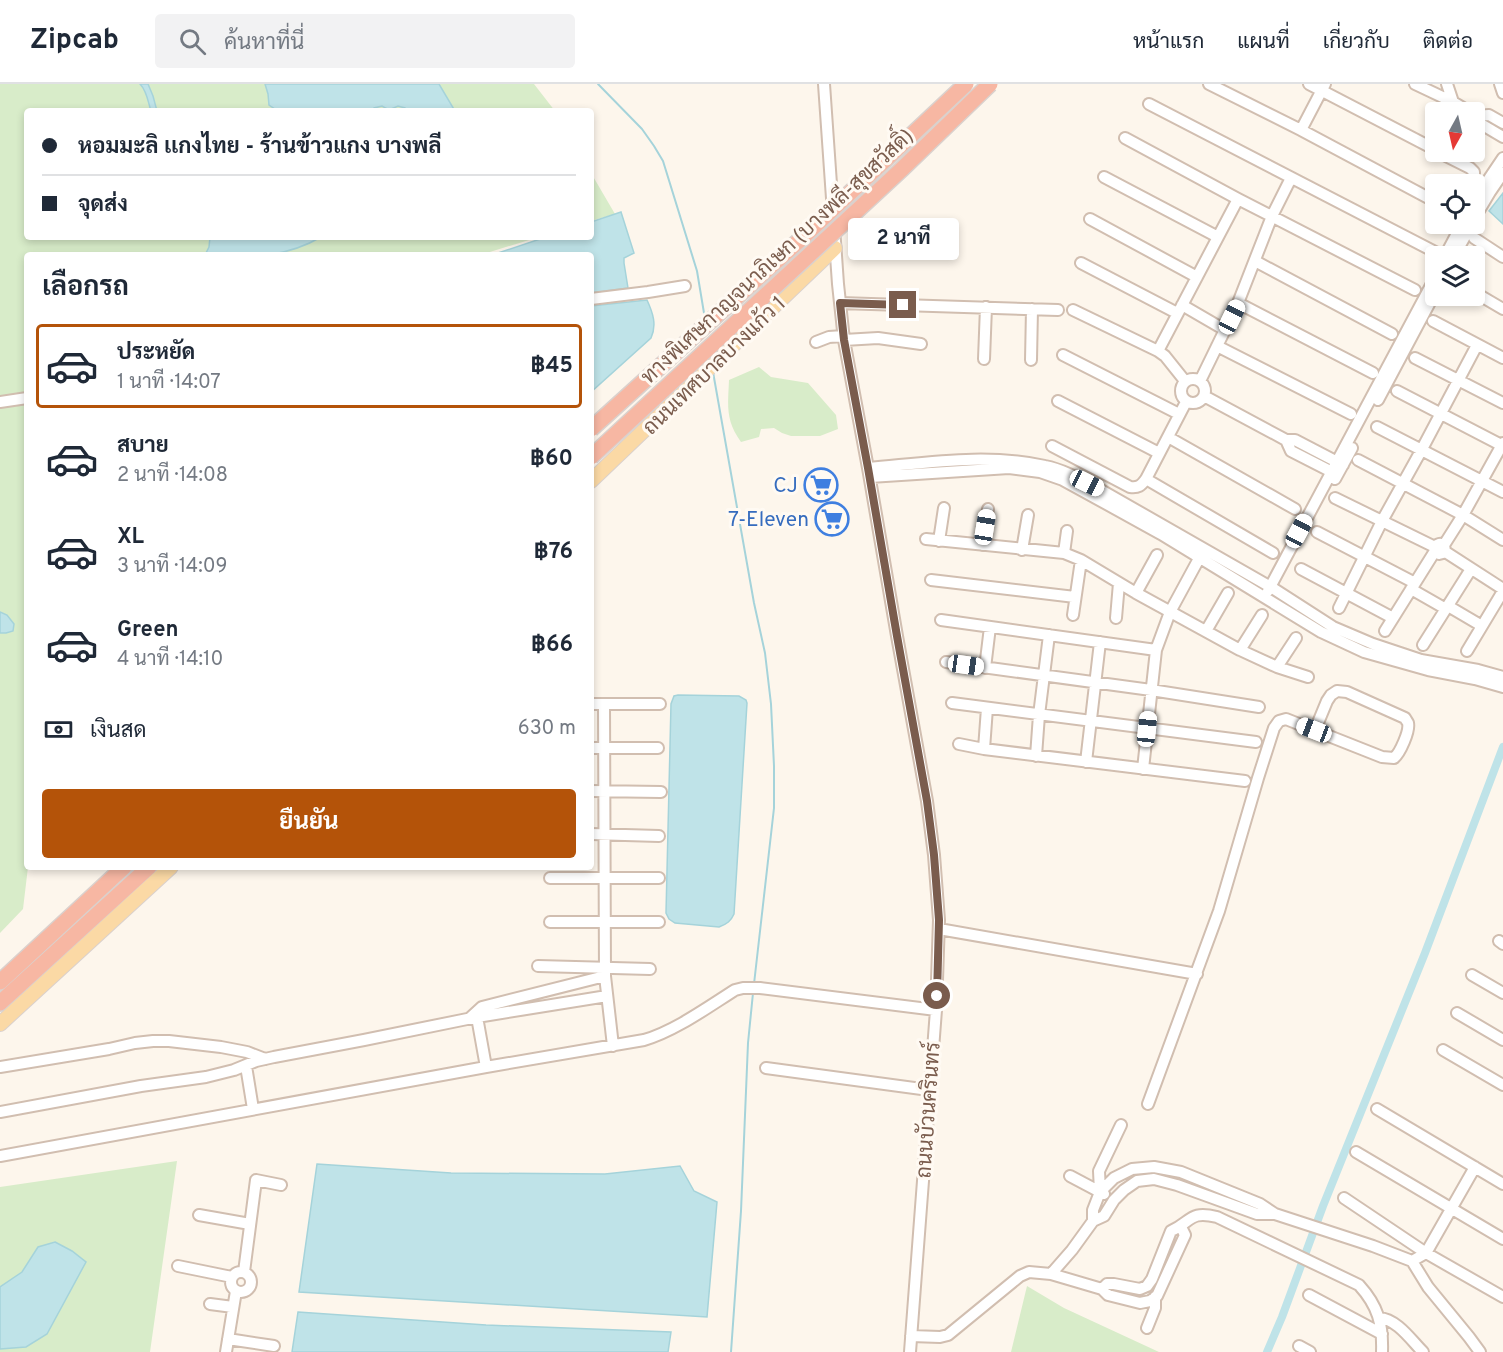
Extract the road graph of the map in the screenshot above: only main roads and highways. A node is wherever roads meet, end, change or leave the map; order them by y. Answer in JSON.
{"nodes":[{"id":1,"x":966,"y":84,"type":"edge"},
{"id":2,"x":990,"y":84,"type":"edge"},
{"id":3,"x":835,"y":248,"type":"road end"},
{"id":4,"x":594,"y":426,"type":"edge"},
{"id":5,"x":594,"y":454,"type":"edge"},
{"id":6,"x":594,"y":478,"type":"edge"},
{"id":7,"x":121,"y":870,"type":"edge"},
{"id":8,"x":146,"y":870,"type":"edge"},
{"id":9,"x":168,"y":870,"type":"edge"},
{"id":10,"x":0,"y":982,"type":"edge"},
{"id":11,"x":0,"y":1003,"type":"edge"},
{"id":12,"x":0,"y":1024,"type":"edge"}],
"edges":[{"from":1,"to":4,"type":"highway","name":"ทางพิเศษกาญจนาภิเษก (บางพลี-สุขสวัสดิ์)","bridge":true},
{"from":2,"to":5,"type":"highway","name":"ทางพิเศษกาญจนาภิเษก (บางพลี-สุขสวัสดิ์)","bridge":true},
{"from":3,"to":6,"type":"main road","name":"ถนนเทศบาลบางแก้ว 1"},
{"from":7,"to":10,"type":"highway"},
{"from":8,"to":11,"type":"highway"},
{"from":9,"to":12,"type":"main road"}]}
